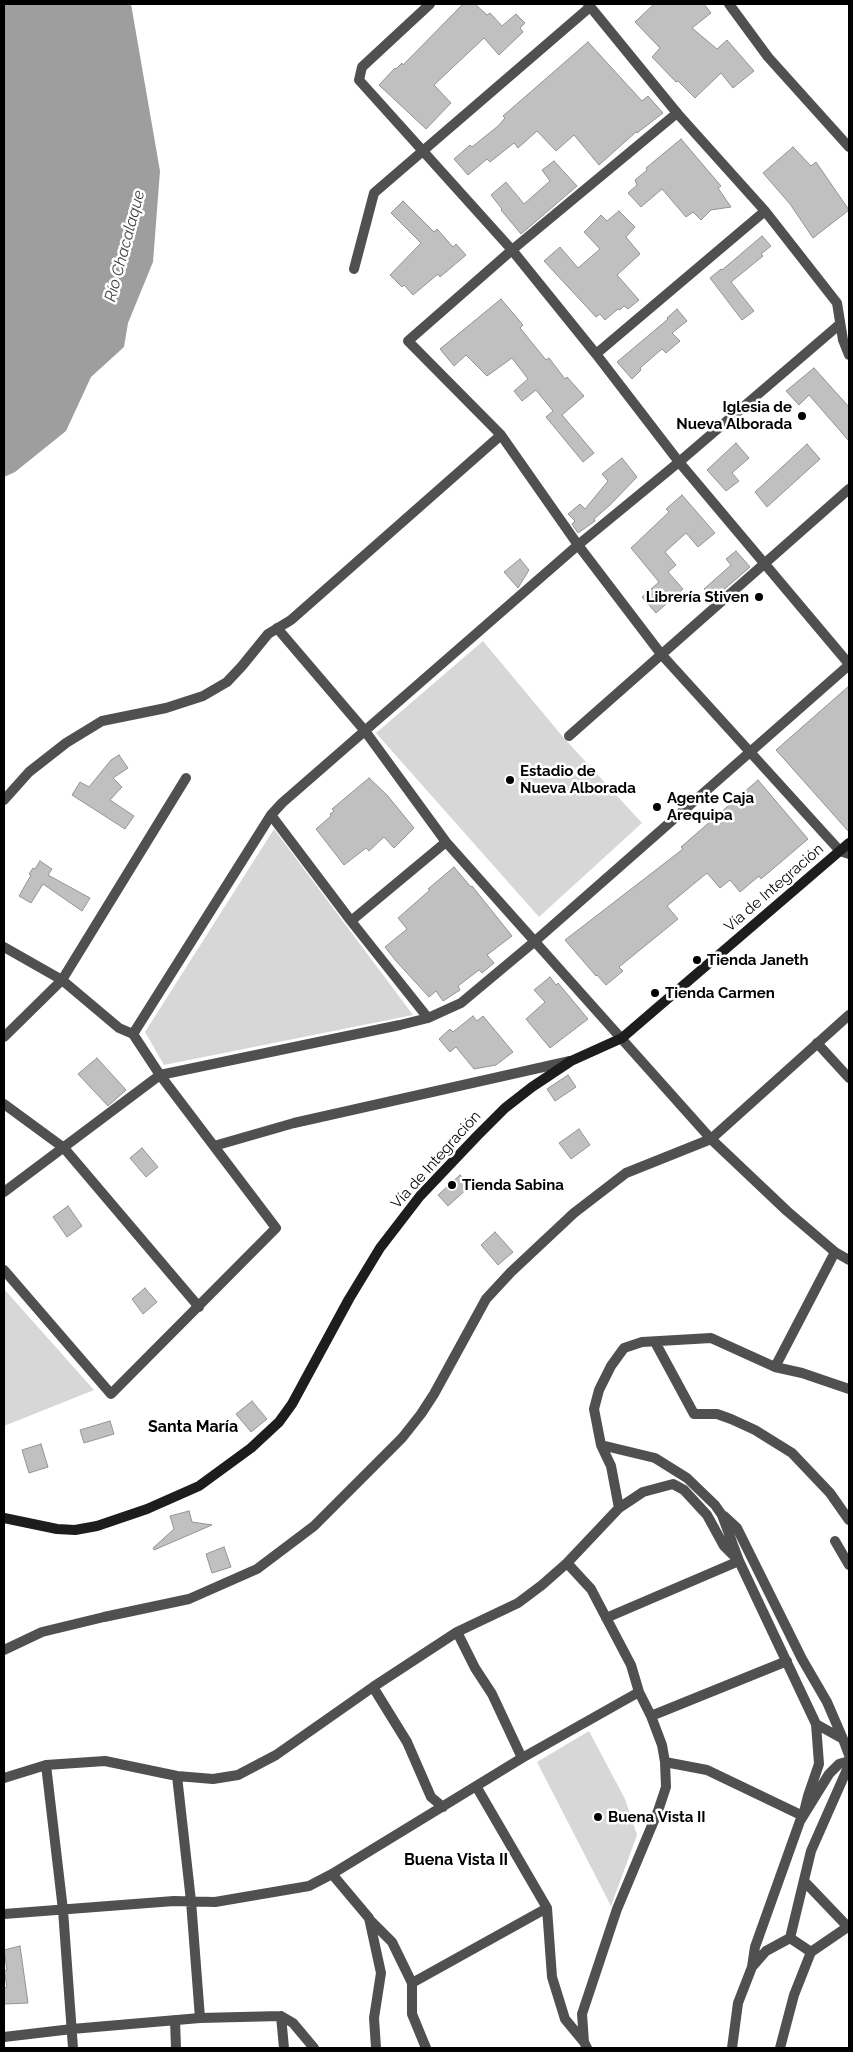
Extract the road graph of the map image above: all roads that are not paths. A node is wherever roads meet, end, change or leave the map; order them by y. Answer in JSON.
{"nodes":[{"id":1,"x":430,"y":4,"type":"edge"},
{"id":2,"x":729,"y":4,"type":"edge"},
{"id":3,"x":589,"y":5,"type":"edge"},
{"id":4,"x":677,"y":114,"type":"junction"},
{"id":5,"x":849,"y":147,"type":"edge"},
{"id":6,"x":422,"y":151,"type":"junction"},
{"id":7,"x":765,"y":211,"type":"junction"},
{"id":8,"x":512,"y":250,"type":"junction"},
{"id":9,"x":354,"y":269,"type":"dead end"},
{"id":10,"x":840,"y":324,"type":"junction"},
{"id":11,"x":596,"y":354,"type":"junction"},
{"id":12,"x":849,"y":355,"type":"edge"},
{"id":13,"x":501,"y":435,"type":"junction"},
{"id":14,"x":680,"y":462,"type":"junction"},
{"id":15,"x":849,"y":489,"type":"edge"},
{"id":16,"x":578,"y":545,"type":"junction"},
{"id":17,"x":764,"y":563,"type":"junction"},
{"id":18,"x":277,"y":628,"type":"junction"},
{"id":19,"x":661,"y":654,"type":"junction"},
{"id":20,"x":849,"y":665,"type":"edge"},
{"id":21,"x":365,"y":731,"type":"junction"},
{"id":22,"x":568,"y":736,"type":"dead end"},
{"id":23,"x":749,"y":751,"type":"junction"},
{"id":24,"x":186,"y":778,"type":"dead end"},
{"id":25,"x":4,"y":800,"type":"edge"},
{"id":26,"x":271,"y":815,"type":"junction"},
{"id":27,"x":446,"y":842,"type":"junction"},
{"id":28,"x":849,"y":843,"type":"edge"},
{"id":29,"x":844,"y":853,"type":"edge"},
{"id":30,"x":351,"y":921,"type":"junction"},
{"id":31,"x":534,"y":942,"type":"junction"},
{"id":32,"x":4,"y":947,"type":"edge"},
{"id":33,"x":62,"y":980,"type":"junction"},
{"id":34,"x":849,"y":1015,"type":"edge"},
{"id":35,"x":428,"y":1018,"type":"junction"},
{"id":36,"x":133,"y":1034,"type":"junction"},
{"id":37,"x":4,"y":1037,"type":"edge"},
{"id":38,"x":622,"y":1038,"type":"junction"},
{"id":39,"x":817,"y":1043,"type":"junction"},
{"id":40,"x":571,"y":1061,"type":"junction"},
{"id":41,"x":160,"y":1074,"type":"junction"},
{"id":42,"x":849,"y":1078,"type":"edge"},
{"id":43,"x":4,"y":1104,"type":"edge"},
{"id":44,"x":711,"y":1139,"type":"junction"},
{"id":45,"x":214,"y":1146,"type":"junction"},
{"id":46,"x":64,"y":1148,"type":"junction"},
{"id":47,"x":4,"y":1192,"type":"edge"},
{"id":48,"x":835,"y":1252,"type":"junction"},
{"id":49,"x":849,"y":1260,"type":"edge"},
{"id":50,"x":4,"y":1270,"type":"edge"},
{"id":51,"x":199,"y":1306,"type":"junction"},
{"id":52,"x":655,"y":1342,"type":"junction"},
{"id":53,"x":775,"y":1367,"type":"junction"},
{"id":54,"x":849,"y":1389,"type":"edge"},
{"id":55,"x":602,"y":1445,"type":"junction"},
{"id":56,"x":619,"y":1508,"type":"junction"},
{"id":57,"x":722,"y":1515,"type":"junction"},
{"id":58,"x":4,"y":1518,"type":"edge"},
{"id":59,"x":849,"y":1520,"type":"edge"},
{"id":60,"x":835,"y":1540,"type":"dead end"},
{"id":61,"x":739,"y":1561,"type":"junction"},
{"id":62,"x":566,"y":1563,"type":"junction"},
{"id":63,"x":849,"y":1565,"type":"edge"},
{"id":64,"x":606,"y":1618,"type":"junction"},
{"id":65,"x":457,"y":1632,"type":"junction"},
{"id":66,"x":4,"y":1650,"type":"edge"},
{"id":67,"x":787,"y":1661,"type":"junction"},
{"id":68,"x":373,"y":1686,"type":"junction"},
{"id":69,"x":639,"y":1692,"type":"junction"},
{"id":70,"x":651,"y":1716,"type":"junction"},
{"id":71,"x":816,"y":1724,"type":"junction"},
{"id":72,"x":843,"y":1739,"type":"junction"},
{"id":73,"x":849,"y":1755,"type":"edge"},
{"id":74,"x":522,"y":1758,"type":"junction"},
{"id":75,"x":849,"y":1761,"type":"edge"},
{"id":76,"x":665,"y":1762,"type":"junction"},
{"id":77,"x":46,"y":1765,"type":"junction"},
{"id":78,"x":849,"y":1765,"type":"edge"},
{"id":79,"x":177,"y":1776,"type":"junction"},
{"id":80,"x":4,"y":1778,"type":"edge"},
{"id":81,"x":476,"y":1786,"type":"junction"},
{"id":82,"x":443,"y":1807,"type":"junction"},
{"id":83,"x":803,"y":1816,"type":"junction"},
{"id":84,"x":332,"y":1874,"type":"junction"},
{"id":85,"x":804,"y":1881,"type":"junction"},
{"id":86,"x":190,"y":1901,"type":"junction"},
{"id":87,"x":547,"y":1908,"type":"junction"},
{"id":88,"x":62,"y":1910,"type":"junction"},
{"id":89,"x":4,"y":1914,"type":"edge"},
{"id":90,"x":369,"y":1918,"type":"junction"},
{"id":91,"x":848,"y":1926,"type":"edge"},
{"id":92,"x":790,"y":1938,"type":"junction"},
{"id":93,"x":811,"y":1952,"type":"junction"},
{"id":94,"x":752,"y":1968,"type":"junction"},
{"id":95,"x":412,"y":1983,"type":"junction"},
{"id":96,"x":281,"y":2016,"type":"junction"},
{"id":97,"x":200,"y":2018,"type":"junction"},
{"id":98,"x":175,"y":2020,"type":"junction"},
{"id":99,"x":72,"y":2029,"type":"junction"},
{"id":100,"x":4,"y":2038,"type":"edge"},
{"id":101,"x":585,"y":2045,"type":"edge"},
{"id":102,"x":73,"y":2048,"type":"edge"},
{"id":103,"x":176,"y":2048,"type":"edge"},
{"id":104,"x":284,"y":2048,"type":"edge"},
{"id":105,"x":314,"y":2048,"type":"edge"},
{"id":106,"x":376,"y":2048,"type":"edge"},
{"id":107,"x":426,"y":2048,"type":"edge"},
{"id":108,"x":732,"y":2048,"type":"edge"},
{"id":109,"x":780,"y":2048,"type":"edge"}],
"edges":[{"from":1,"to":6,"type":"street"},
{"from":2,"to":5,"type":"street"},
{"from":3,"to":4,"type":"street"},
{"from":3,"to":6,"type":"street"},
{"from":4,"to":7,"type":"street"},
{"from":4,"to":8,"type":"street"},
{"from":6,"to":8,"type":"street"},
{"from":6,"to":9,"type":"street"},
{"from":7,"to":10,"type":"street"},
{"from":7,"to":11,"type":"street"},
{"from":8,"to":11,"type":"street"},
{"from":8,"to":13,"type":"street"},
{"from":10,"to":12,"type":"street"},
{"from":10,"to":14,"type":"street"},
{"from":11,"to":14,"type":"street"},
{"from":13,"to":16,"type":"street"},
{"from":13,"to":18,"type":"street"},
{"from":14,"to":16,"type":"street"},
{"from":14,"to":17,"type":"street"},
{"from":15,"to":17,"type":"street"},
{"from":16,"to":19,"type":"street"},
{"from":16,"to":21,"type":"street"},
{"from":17,"to":19,"type":"street"},
{"from":17,"to":20,"type":"street"},
{"from":18,"to":21,"type":"street"},
{"from":18,"to":25,"type":"street"},
{"from":19,"to":22,"type":"street"},
{"from":19,"to":23,"type":"street"},
{"from":20,"to":23,"type":"street"},
{"from":21,"to":26,"type":"street"},
{"from":21,"to":27,"type":"street"},
{"from":23,"to":29,"type":"street"},
{"from":23,"to":31,"type":"street"},
{"from":24,"to":33,"type":"street"},
{"from":26,"to":30,"type":"street"},
{"from":26,"to":36,"type":"street"},
{"from":27,"to":30,"type":"street"},
{"from":27,"to":31,"type":"street"},
{"from":28,"to":29,"type":"main road","name":"Vía de Integración"},
{"from":29,"to":38,"type":"main road","name":"Vía de Integración"},
{"from":30,"to":35,"type":"street"},
{"from":31,"to":35,"type":"street"},
{"from":31,"to":38,"type":"street"},
{"from":32,"to":33,"type":"street"},
{"from":33,"to":36,"type":"street"},
{"from":33,"to":37,"type":"street"},
{"from":34,"to":39,"type":"street"},
{"from":35,"to":41,"type":"street"},
{"from":36,"to":41,"type":"street"},
{"from":38,"to":40,"type":"main road","name":"Vía de Integración"},
{"from":38,"to":44,"type":"street"},
{"from":39,"to":42,"type":"street"},
{"from":39,"to":44,"type":"street"},
{"from":40,"to":45,"type":"street"},
{"from":40,"to":58,"type":"main road","name":"Vía de Integración"},
{"from":41,"to":45,"type":"street"},
{"from":41,"to":46,"type":"street"},
{"from":43,"to":46,"type":"street"},
{"from":44,"to":48,"type":"street"},
{"from":44,"to":66,"type":"street"},
{"from":45,"to":51,"type":"street"},
{"from":46,"to":47,"type":"street"},
{"from":46,"to":51,"type":"street"},
{"from":48,"to":49,"type":"street"},
{"from":48,"to":53,"type":"street"},
{"from":50,"to":51,"type":"street"},
{"from":52,"to":53,"type":"street"},
{"from":52,"to":55,"type":"street"},
{"from":52,"to":59,"type":"street"},
{"from":53,"to":54,"type":"street"},
{"from":55,"to":56,"type":"street"},
{"from":55,"to":57,"type":"street"},
{"from":56,"to":61,"type":"street"},
{"from":56,"to":62,"type":"street"},
{"from":57,"to":61,"type":"street"},
{"from":57,"to":72,"type":"street"},
{"from":60,"to":63,"type":"street"},
{"from":61,"to":64,"type":"street"},
{"from":61,"to":67,"type":"street"},
{"from":62,"to":64,"type":"street"},
{"from":62,"to":65,"type":"street"},
{"from":64,"to":69,"type":"street"},
{"from":65,"to":68,"type":"street"},
{"from":65,"to":74,"type":"street"},
{"from":67,"to":70,"type":"street"},
{"from":67,"to":71,"type":"street"},
{"from":68,"to":79,"type":"street"},
{"from":68,"to":82,"type":"street"},
{"from":69,"to":70,"type":"street"},
{"from":69,"to":74,"type":"street"},
{"from":70,"to":76,"type":"street"},
{"from":71,"to":72,"type":"street"},
{"from":71,"to":83,"type":"street"},
{"from":72,"to":73,"type":"street"},
{"from":74,"to":81,"type":"street"},
{"from":75,"to":83,"type":"street"},
{"from":76,"to":83,"type":"street"},
{"from":76,"to":101,"type":"street"},
{"from":77,"to":79,"type":"street"},
{"from":77,"to":80,"type":"street"},
{"from":77,"to":88,"type":"street"},
{"from":78,"to":85,"type":"street"},
{"from":79,"to":86,"type":"street"},
{"from":81,"to":82,"type":"street"},
{"from":81,"to":87,"type":"street"},
{"from":82,"to":84,"type":"street"},
{"from":83,"to":94,"type":"street"},
{"from":84,"to":86,"type":"street"},
{"from":84,"to":90,"type":"street"},
{"from":85,"to":91,"type":"street"},
{"from":85,"to":92,"type":"street"},
{"from":86,"to":88,"type":"street"},
{"from":86,"to":97,"type":"street"},
{"from":87,"to":95,"type":"street"},
{"from":87,"to":101,"type":"street"},
{"from":88,"to":89,"type":"street"},
{"from":88,"to":99,"type":"street"},
{"from":90,"to":95,"type":"street"},
{"from":90,"to":106,"type":"street"},
{"from":91,"to":93,"type":"street"},
{"from":92,"to":93,"type":"street"},
{"from":92,"to":94,"type":"street"},
{"from":93,"to":109,"type":"street"},
{"from":94,"to":108,"type":"street"},
{"from":95,"to":107,"type":"street"},
{"from":96,"to":97,"type":"street"},
{"from":96,"to":104,"type":"street"},
{"from":96,"to":105,"type":"street"},
{"from":97,"to":98,"type":"street"},
{"from":98,"to":99,"type":"street"},
{"from":98,"to":103,"type":"street"},
{"from":99,"to":100,"type":"street"},
{"from":99,"to":102,"type":"street"}]}
